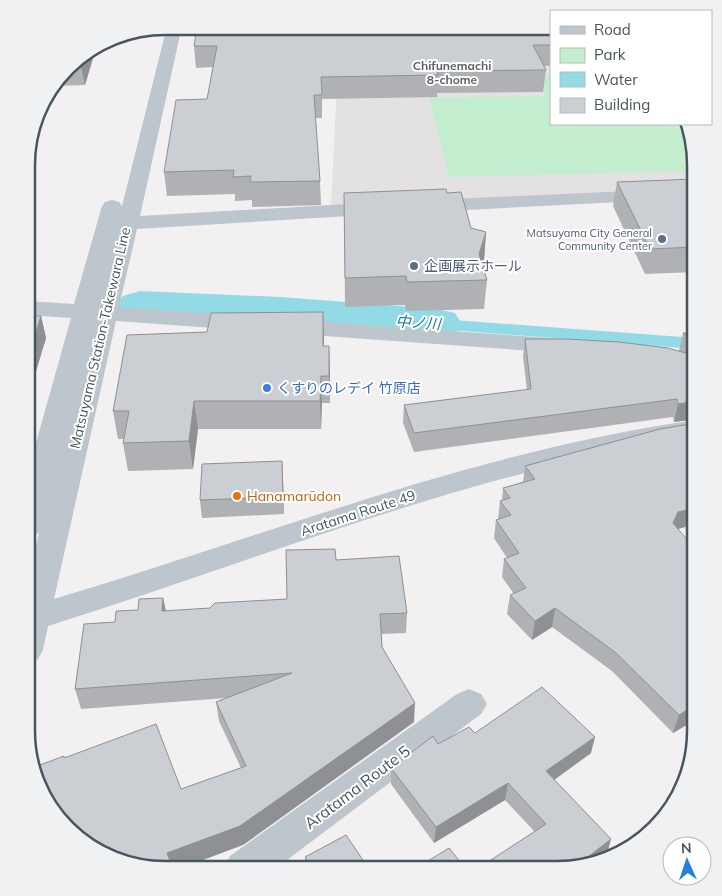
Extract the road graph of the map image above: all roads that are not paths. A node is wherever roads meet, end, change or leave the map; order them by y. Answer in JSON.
{"nodes":[{"id":1,"x":171,"y":35,"type":"edge"},
{"id":2,"x":667,"y":195,"type":"edge"},
{"id":3,"x":117,"y":223,"type":"junction"},
{"id":4,"x":35,"y":309,"type":"edge"},
{"id":5,"x":96,"y":314,"type":"junction"},
{"id":6,"x":582,"y":348,"type":"edge"},
{"id":7,"x":687,"y":430,"type":"edge"},
{"id":8,"x":35,"y":503,"type":"edge"},
{"id":9,"x":35,"y":595,"type":"edge"},
{"id":10,"x":35,"y":616,"type":"edge"},
{"id":11,"x":469,"y":704,"type":"dead end"},
{"id":12,"x":255,"y":861,"type":"edge"}],
"edges":[{"from":1,"to":3,"type":"street","name":"Matsuyama Station-Takewara Line"},
{"from":2,"to":3,"type":"street"},
{"from":3,"to":5,"type":"street","name":"Matsuyama Station-Takewara Line"},
{"from":4,"to":5,"type":"street"},
{"from":5,"to":6,"type":"street"},
{"from":5,"to":8,"type":"street","name":"Matsuyama Station-Takewara Line"},
{"from":5,"to":9,"type":"street","name":"Matsuyama Station-Takewara Line"},
{"from":7,"to":10,"type":"street","name":"Aratama Route 49"},
{"from":11,"to":12,"type":"street","name":"Aratama Route 5"}]}
